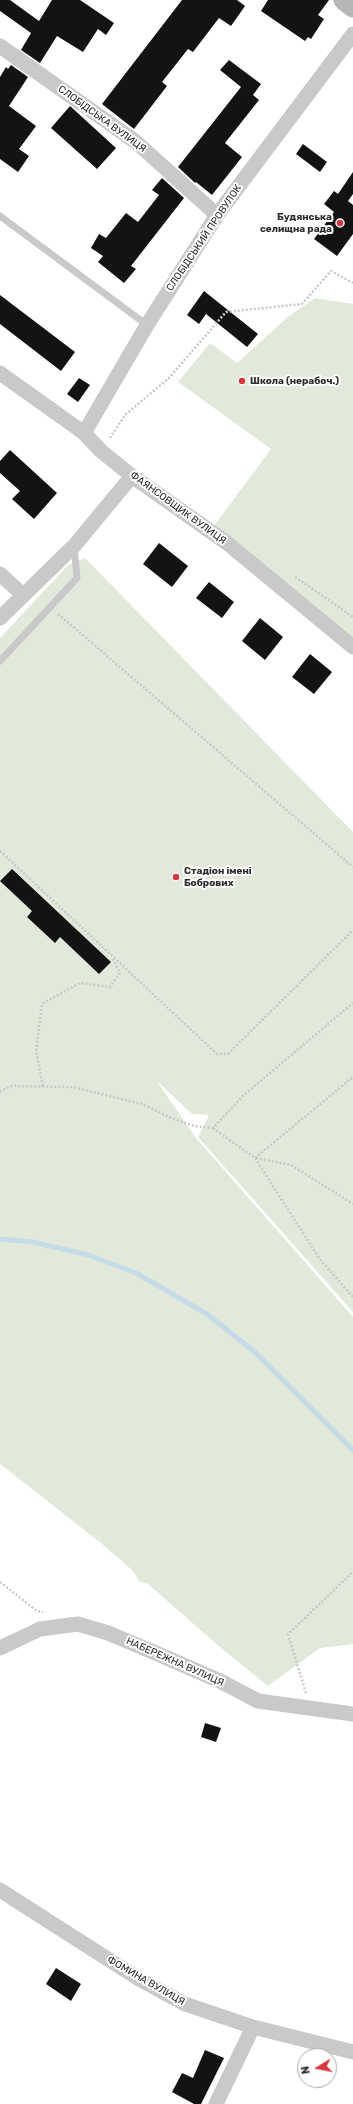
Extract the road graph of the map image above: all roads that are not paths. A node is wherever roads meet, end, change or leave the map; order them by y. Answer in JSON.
{"nodes":[{"id":1,"x":344,"y":0,"type":"edge"},
{"id":2,"x":353,"y":6,"type":"edge"},
{"id":3,"x":353,"y":34,"type":"edge"},
{"id":4,"x":0,"y":46,"type":"edge"},
{"id":5,"x":218,"y":215,"type":"junction"},
{"id":6,"x":0,"y":216,"type":"edge"},
{"id":7,"x":147,"y":325,"type":"junction"},
{"id":8,"x":0,"y":373,"type":"edge"},
{"id":9,"x":84,"y":433,"type":"junction"},
{"id":10,"x":132,"y":476,"type":"junction"},
{"id":11,"x":74,"y":546,"type":"junction"},
{"id":12,"x":0,"y":574,"type":"edge"},
{"id":13,"x":22,"y":594,"type":"junction"},
{"id":14,"x":0,"y":618,"type":"edge"},
{"id":15,"x":353,"y":647,"type":"edge"},
{"id":16,"x":0,"y":661,"type":"edge"},
{"id":17,"x":0,"y":1648,"type":"edge"},
{"id":18,"x":353,"y":1714,"type":"edge"},
{"id":19,"x":0,"y":1890,"type":"edge"},
{"id":20,"x":254,"y":2027,"type":"junction"},
{"id":21,"x":353,"y":2052,"type":"edge"},
{"id":22,"x":216,"y":2104,"type":"edge"}],
"edges":[{"from":1,"to":2,"type":"street"},
{"from":3,"to":5,"type":"street","name":"СЛОБІДСЬКИЙ ПРОВУЛОК"},
{"from":4,"to":5,"type":"street","name":"СЛОБІДСЬКА ВУЛИЦЯ"},
{"from":5,"to":7,"type":"street","name":"СЛОБІДСЬКИЙ ПРОВУЛОК"},
{"from":6,"to":7,"type":"lane"},
{"from":7,"to":9,"type":"street","name":"СЛОБІДСЬКИЙ ПРОВУЛОК"},
{"from":8,"to":9,"type":"street","name":"ФАЯНСОВЩИК ВУЛИЦЯ"},
{"from":9,"to":10,"type":"street","name":"ФАЯНСОВЩИК ВУЛИЦЯ"},
{"from":10,"to":11,"type":"street"},
{"from":10,"to":15,"type":"street","name":"ФАЯНСОВЩИК ВУЛИЦЯ"},
{"from":11,"to":13,"type":"street"},
{"from":11,"to":16,"type":"lane"},
{"from":12,"to":13,"type":"street"},
{"from":13,"to":14,"type":"street"},
{"from":17,"to":18,"type":"street","name":"НАБЕРЕЖНА ВУЛИЦЯ"},
{"from":19,"to":20,"type":"street","name":"ФОМИНА ВУЛИЦЯ"},
{"from":20,"to":21,"type":"street","name":"ФОМИНА ВУЛИЦЯ"},
{"from":20,"to":22,"type":"street"}]}
